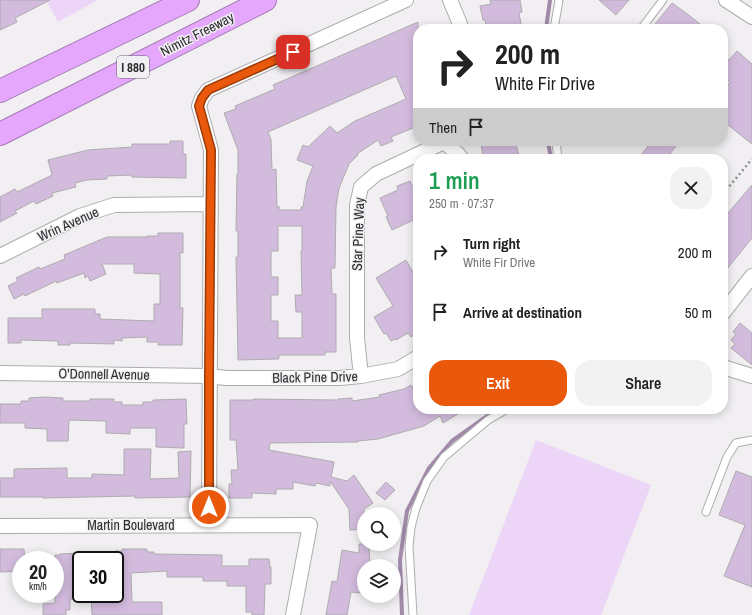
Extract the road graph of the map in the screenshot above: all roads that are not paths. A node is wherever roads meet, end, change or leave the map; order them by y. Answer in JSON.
{"nodes":[{"id":1,"x":188,"y":0,"type":"edge"},
{"id":2,"x":265,"y":0,"type":"edge"},
{"id":3,"x":406,"y":0,"type":"edge"},
{"id":4,"x":450,"y":0,"type":"edge"},
{"id":5,"x":559,"y":0,"type":"edge"},
{"id":6,"x":663,"y":0,"type":"edge"},
{"id":7,"x":726,"y":0,"type":"edge"},
{"id":8,"x":752,"y":17,"type":"edge"},
{"id":9,"x":460,"y":24,"type":"edge"},
{"id":10,"x":555,"y":24,"type":"edge"},
{"id":11,"x":644,"y":24,"type":"edge"},
{"id":12,"x":0,"y":90,"type":"edge"},
{"id":13,"x":0,"y":134,"type":"edge"},
{"id":14,"x":434,"y":146,"type":"edge"},
{"id":15,"x":449,"y":146,"type":"edge"},
{"id":16,"x":417,"y":154,"type":"edge"},
{"id":17,"x":458,"y":154,"type":"edge"},
{"id":18,"x":413,"y":156,"type":"edge"},
{"id":19,"x":210,"y":204,"type":"junction"},
{"id":20,"x":0,"y":256,"type":"edge"},
{"id":21,"x":752,"y":276,"type":"edge"},
{"id":22,"x":728,"y":307,"type":"edge"},
{"id":23,"x":413,"y":360,"type":"edge"},
{"id":24,"x":728,"y":369,"type":"edge"},
{"id":25,"x":0,"y":373,"type":"edge"},
{"id":26,"x":209,"y":376,"type":"junction"},
{"id":27,"x":362,"y":376,"type":"junction"},
{"id":28,"x":752,"y":376,"type":"edge"},
{"id":29,"x":498,"y":414,"type":"edge"},
{"id":30,"x":752,"y":440,"type":"edge"},
{"id":31,"x":706,"y":512,"type":"dead end"},
{"id":32,"x":209,"y":525,"type":"junction"},
{"id":33,"x":0,"y":526,"type":"edge"},
{"id":34,"x":292,"y":615,"type":"edge"},
{"id":35,"x":413,"y":615,"type":"edge"}],
"edges":[{"from":1,"to":12,"type":"highway","number":"I 880"},
{"from":2,"to":13,"type":"highway","name":"Nimitz Freeway","number":"I 880"},
{"from":3,"to":19,"type":"street"},
{"from":4,"to":9,"type":"street"},
{"from":5,"to":10,"type":"lane"},
{"from":6,"to":11,"type":"lane"},
{"from":7,"to":8,"type":"street"},
{"from":14,"to":16,"type":"street","name":"Star Pine Way"},
{"from":15,"to":17,"type":"street"},
{"from":18,"to":27,"type":"street","name":"Star Pine Way"},
{"from":19,"to":20,"type":"street","name":"Wrin Avenue"},
{"from":19,"to":26,"type":"street"},
{"from":21,"to":22,"type":"street"},
{"from":23,"to":27,"type":"street","name":"Black Pine Drive"},
{"from":24,"to":28,"type":"street"},
{"from":25,"to":26,"type":"street","name":"O'Donnell Avenue"},
{"from":26,"to":27,"type":"street","name":"Black Pine Drive"},
{"from":26,"to":32,"type":"street"},
{"from":29,"to":35,"type":"lane"},
{"from":30,"to":31,"type":"lane"},
{"from":32,"to":33,"type":"street","name":"Martin Boulevard"},
{"from":32,"to":34,"type":"street","name":"Martin Boulevard"}]}
